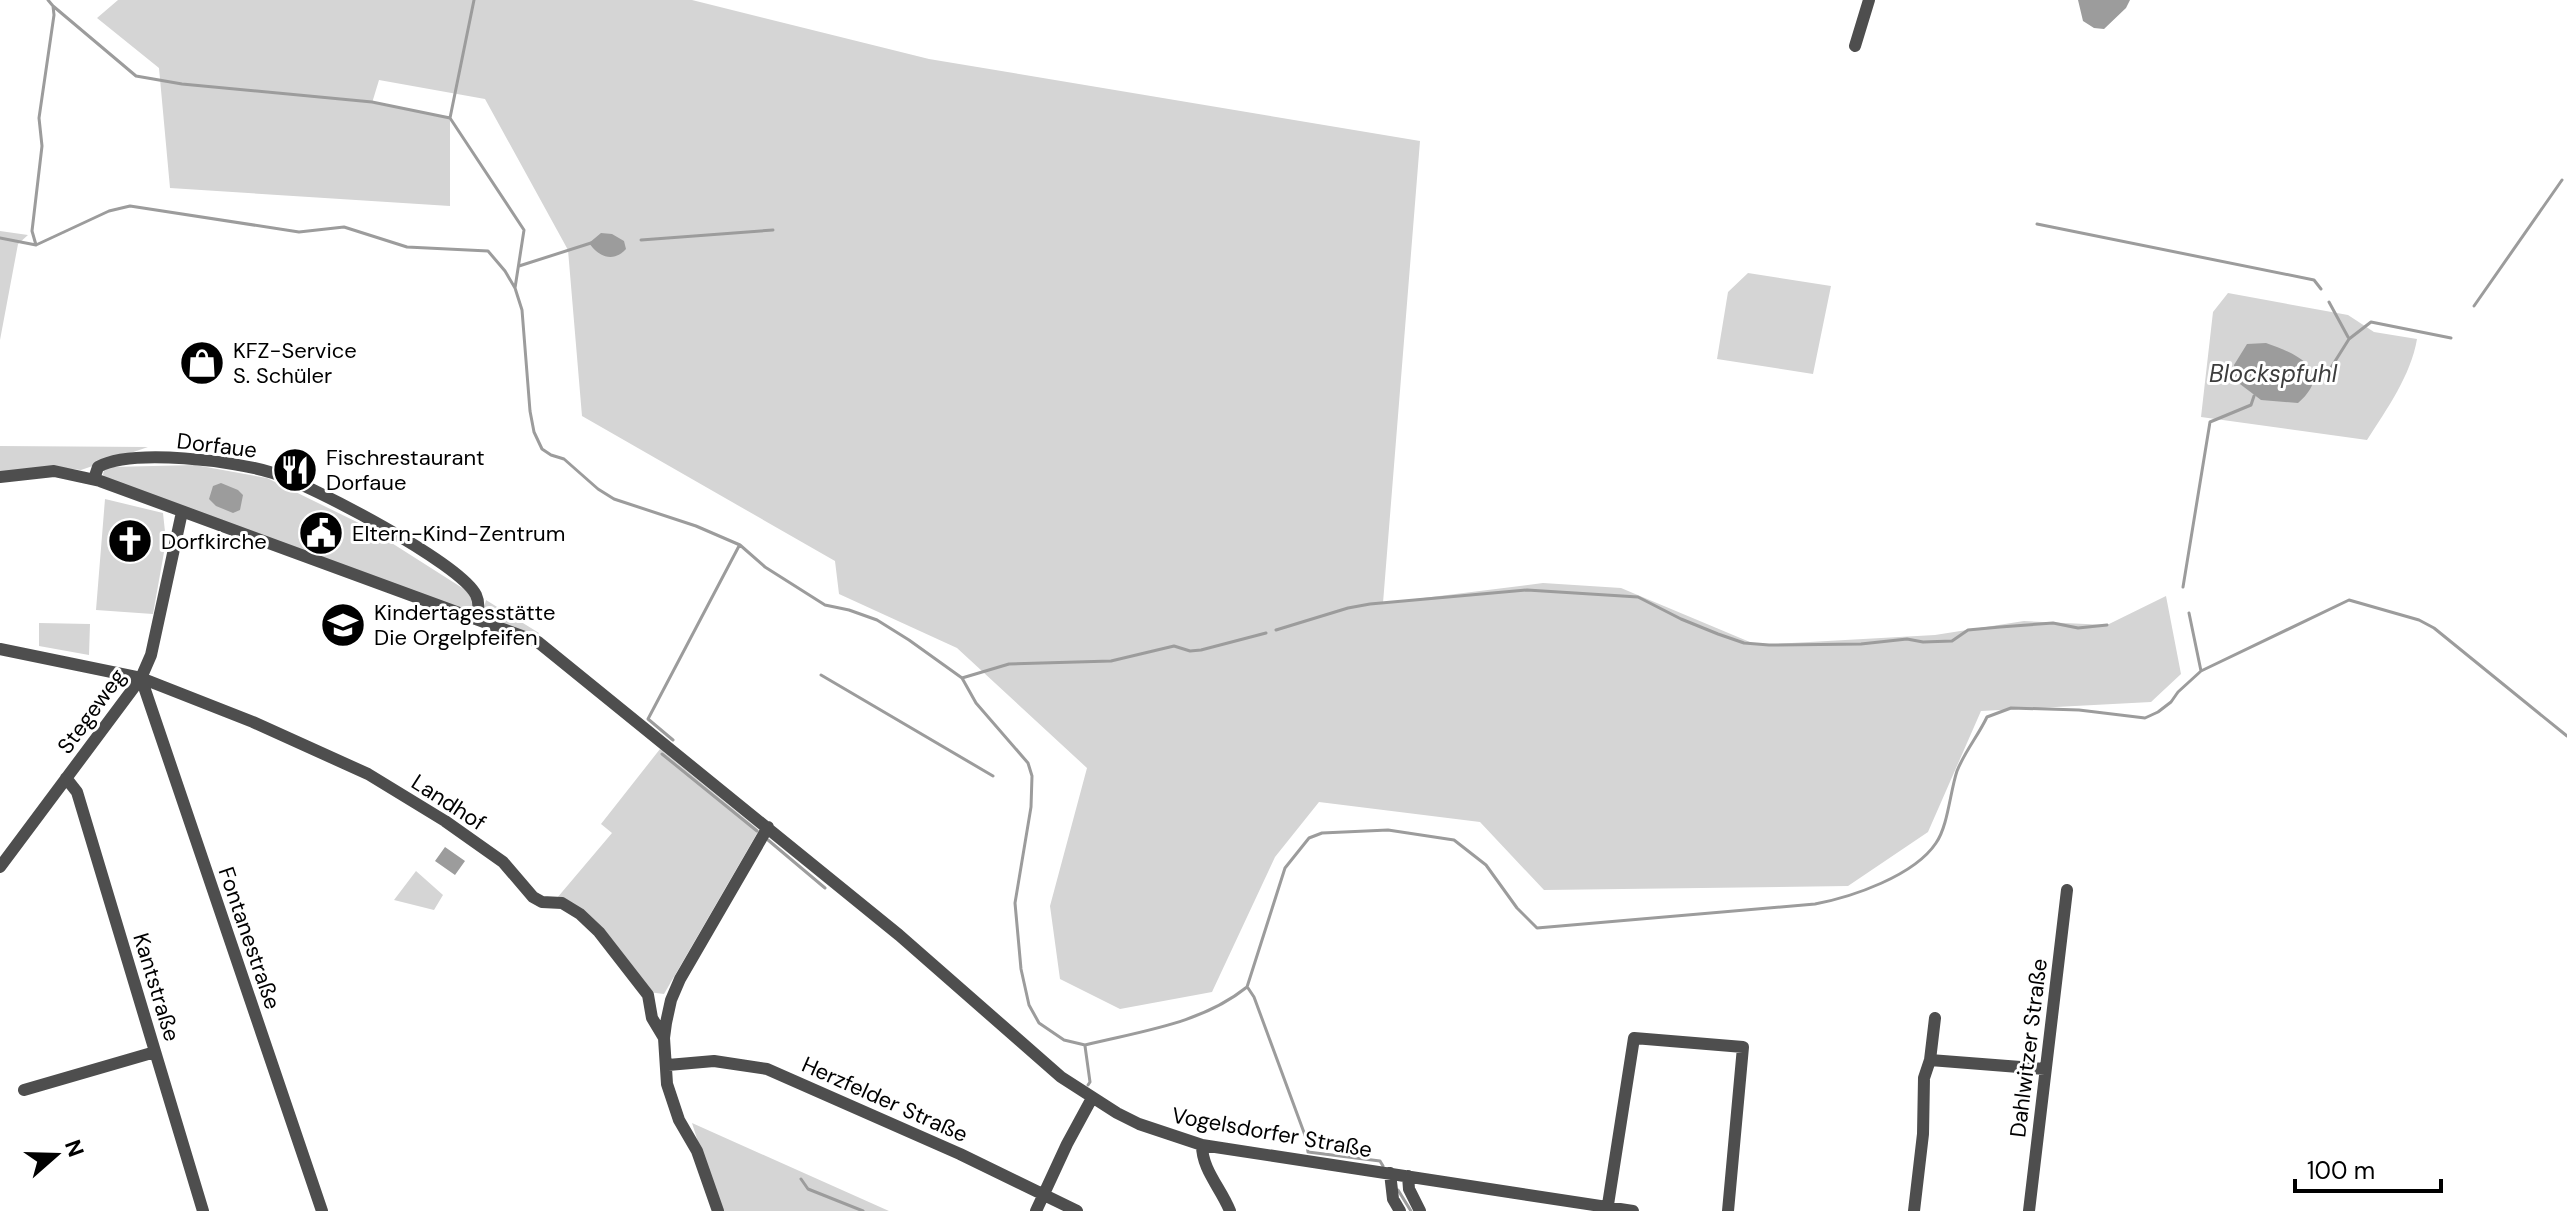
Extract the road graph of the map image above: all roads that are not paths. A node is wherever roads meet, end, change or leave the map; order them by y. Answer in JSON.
{"nodes":[{"id":1,"x":1869,"y":0,"type":"edge"},
{"id":2,"x":1855,"y":46,"type":"dead end"},
{"id":3,"x":0,"y":477,"type":"edge"},
{"id":4,"x":94,"y":479,"type":"junction"},
{"id":5,"x":182,"y":512,"type":"junction"},
{"id":6,"x":476,"y":619,"type":"junction"},
{"id":7,"x":0,"y":649,"type":"edge"},
{"id":8,"x":141,"y":678,"type":"junction"},
{"id":9,"x":66,"y":778,"type":"junction"},
{"id":10,"x":768,"y":827,"type":"junction"},
{"id":11,"x":0,"y":867,"type":"edge"},
{"id":12,"x":2067,"y":890,"type":"dead end"},
{"id":13,"x":1935,"y":1018,"type":"dead end"},
{"id":14,"x":664,"y":1038,"type":"junction"},
{"id":15,"x":155,"y":1052,"type":"junction"},
{"id":16,"x":1930,"y":1060,"type":"junction"},
{"id":17,"x":668,"y":1065,"type":"junction"},
{"id":18,"x":2045,"y":1069,"type":"junction"},
{"id":19,"x":24,"y":1090,"type":"dead end"},
{"id":20,"x":1092,"y":1098,"type":"junction"},
{"id":21,"x":1202,"y":1145,"type":"junction"},
{"id":22,"x":1390,"y":1173,"type":"junction"},
{"id":23,"x":1408,"y":1176,"type":"junction"},
{"id":24,"x":1044,"y":1193,"type":"junction"},
{"id":25,"x":1607,"y":1209,"type":"edge"},
{"id":26,"x":203,"y":1211,"type":"edge"},
{"id":27,"x":322,"y":1211,"type":"edge"},
{"id":28,"x":718,"y":1211,"type":"edge"},
{"id":29,"x":1036,"y":1211,"type":"edge"},
{"id":30,"x":1077,"y":1211,"type":"edge"},
{"id":31,"x":1230,"y":1211,"type":"edge"},
{"id":32,"x":1400,"y":1211,"type":"edge"},
{"id":33,"x":1420,"y":1211,"type":"edge"},
{"id":34,"x":1633,"y":1211,"type":"edge"},
{"id":35,"x":1728,"y":1211,"type":"edge"},
{"id":36,"x":1914,"y":1211,"type":"edge"},
{"id":37,"x":2029,"y":1211,"type":"edge"}],
"edges":[{"from":1,"to":2,"type":"street"},
{"from":3,"to":4,"type":"street"},
{"from":4,"to":5,"type":"street"},
{"from":4,"to":6,"type":"street","name":"Dorfaue"},
{"from":5,"to":6,"type":"street"},
{"from":5,"to":8,"type":"street","name":"Stegeweg"},
{"from":6,"to":10,"type":"street"},
{"from":7,"to":8,"type":"street","name":"Landhof"},
{"from":8,"to":9,"type":"street","name":"Stegeweg"},
{"from":8,"to":14,"type":"street","name":"Landhof"},
{"from":8,"to":27,"type":"street","name":"Fontanestraße"},
{"from":9,"to":11,"type":"street","name":"Stegeweg"},
{"from":9,"to":15,"type":"street","name":"Kantstraße"},
{"from":10,"to":14,"type":"street"},
{"from":10,"to":20,"type":"street","name":"Vogelsdorfer Straße"},
{"from":12,"to":18,"type":"street","name":"Dahlwitzer Straße"},
{"from":13,"to":16,"type":"street"},
{"from":14,"to":17,"type":"street"},
{"from":15,"to":19,"type":"street"},
{"from":15,"to":26,"type":"street","name":"Kantstraße"},
{"from":16,"to":18,"type":"street"},
{"from":16,"to":36,"type":"street"},
{"from":17,"to":24,"type":"street","name":"Herzfelder Straße"},
{"from":17,"to":28,"type":"street"},
{"from":18,"to":37,"type":"street","name":"Dahlwitzer Straße"},
{"from":20,"to":21,"type":"street","name":"Vogelsdorfer Straße"},
{"from":20,"to":24,"type":"street"},
{"from":21,"to":22,"type":"street","name":"Vogelsdorfer Straße"},
{"from":21,"to":31,"type":"street"},
{"from":22,"to":23,"type":"street","name":"Vogelsdorfer Straße"},
{"from":22,"to":32,"type":"street"},
{"from":23,"to":25,"type":"street","name":"Vogelsdorfer Straße"},
{"from":23,"to":33,"type":"street"},
{"from":24,"to":29,"type":"street"},
{"from":24,"to":30,"type":"street","name":"Herzfelder Straße"},
{"from":25,"to":34,"type":"street","name":"Vogelsdorfer Straße"},
{"from":25,"to":35,"type":"street"}]}
